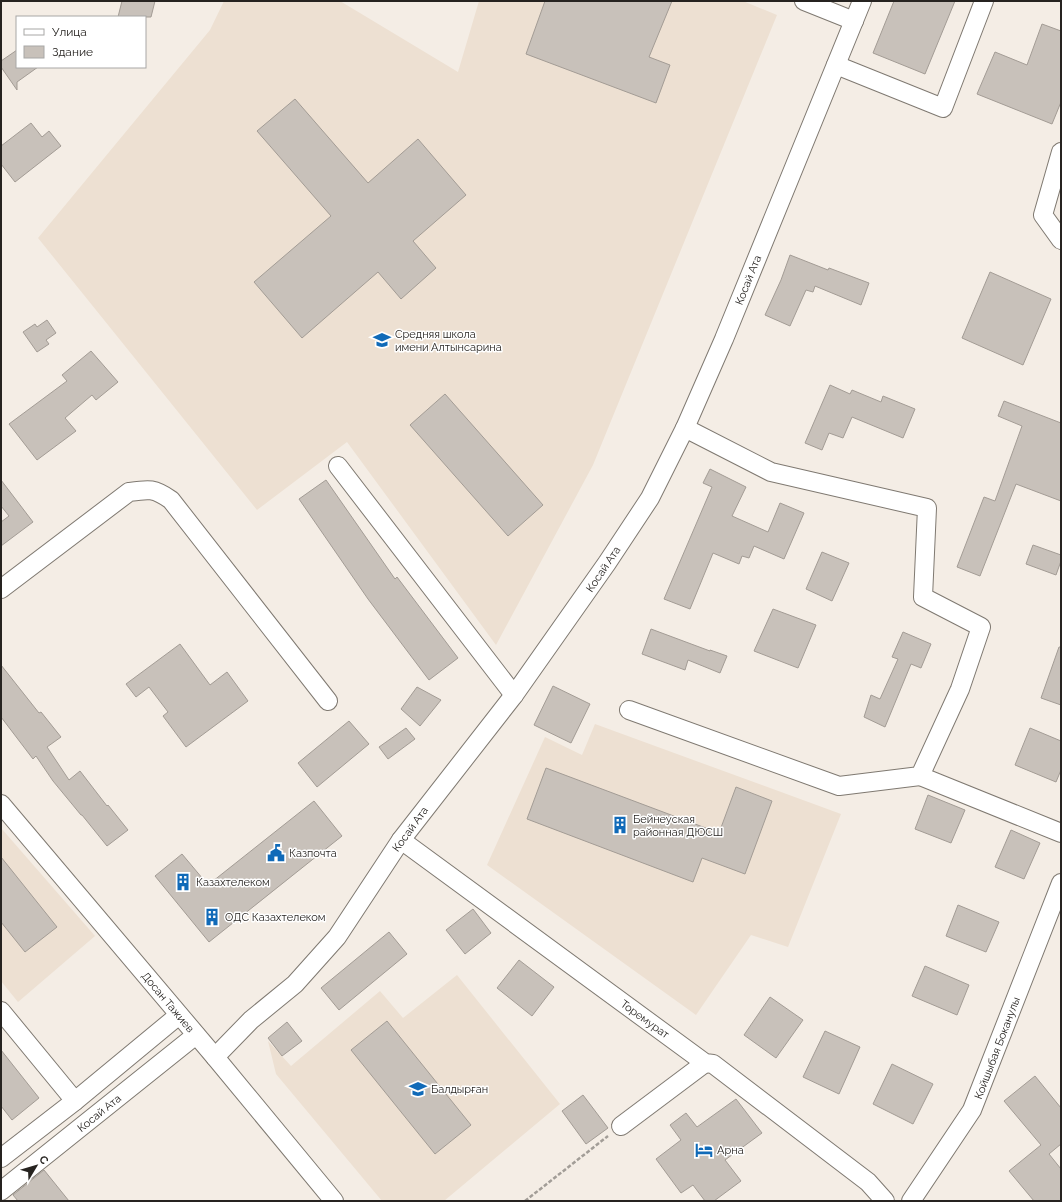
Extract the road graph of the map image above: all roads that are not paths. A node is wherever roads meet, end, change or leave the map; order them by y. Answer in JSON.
{"nodes":[{"id":1,"x":804,"y":1,"type":"edge"},
{"id":2,"x":862,"y":1,"type":"edge"},
{"id":3,"x":984,"y":1,"type":"edge"},
{"id":4,"x":854,"y":21,"type":"junction"},
{"id":5,"x":836,"y":65,"type":"junction"},
{"id":6,"x":1061,"y":152,"type":"edge"},
{"id":7,"x":1061,"y":240,"type":"edge"},
{"id":8,"x":685,"y":428,"type":"junction"},
{"id":9,"x":338,"y":466,"type":"dead end"},
{"id":10,"x":1,"y":589,"type":"edge"},
{"id":11,"x":514,"y":695,"type":"junction"},
{"id":12,"x":328,"y":701,"type":"dead end"},
{"id":13,"x":629,"y":710,"type":"dead end"},
{"id":14,"x":920,"y":776,"type":"junction"},
{"id":15,"x":1,"y":804,"type":"edge"},
{"id":16,"x":1061,"y":833,"type":"edge"},
{"id":17,"x":401,"y":840,"type":"junction"},
{"id":18,"x":1061,"y":883,"type":"edge"},
{"id":19,"x":1,"y":1011,"type":"edge"},
{"id":20,"x":179,"y":1014,"type":"junction"},
{"id":21,"x":196,"y":1035,"type":"junction"},
{"id":22,"x":215,"y":1057,"type":"junction"},
{"id":23,"x":705,"y":1063,"type":"junction"},
{"id":24,"x":76,"y":1101,"type":"junction"},
{"id":25,"x":621,"y":1126,"type":"road end"},
{"id":26,"x":1,"y":1158,"type":"edge"},
{"id":27,"x":1,"y":1191,"type":"edge"},
{"id":28,"x":334,"y":1201,"type":"edge"},
{"id":29,"x":885,"y":1201,"type":"edge"},
{"id":30,"x":911,"y":1201,"type":"edge"}],
"edges":[{"from":1,"to":4,"type":"street"},
{"from":2,"to":4,"type":"street","name":"Косай Ата"},
{"from":3,"to":5,"type":"street"},
{"from":4,"to":5,"type":"street","name":"Косай Ата"},
{"from":5,"to":8,"type":"street","name":"Косай Ата"},
{"from":6,"to":7,"type":"street"},
{"from":8,"to":11,"type":"street","name":"Косай Ата"},
{"from":8,"to":14,"type":"street"},
{"from":9,"to":11,"type":"street"},
{"from":10,"to":12,"type":"street"},
{"from":11,"to":17,"type":"street","name":"Косай Ата"},
{"from":13,"to":14,"type":"street"},
{"from":14,"to":16,"type":"street"},
{"from":15,"to":20,"type":"street","name":"Досан Тажиев"},
{"from":17,"to":22,"type":"street","name":"Косай Ата"},
{"from":17,"to":23,"type":"street","name":"Торемурат"},
{"from":18,"to":30,"type":"street","name":"Койшыбая Боканулы"},
{"from":19,"to":24,"type":"street"},
{"from":20,"to":21,"type":"street","name":"Досан Тажиев"},
{"from":20,"to":24,"type":"street"},
{"from":21,"to":22,"type":"street","name":"Досан Тажиев"},
{"from":21,"to":27,"type":"street","name":"Косай Ата"},
{"from":22,"to":28,"type":"street","name":"Досан Тажиев"},
{"from":23,"to":25,"type":"street"},
{"from":23,"to":29,"type":"street","name":"Торемурат"},
{"from":24,"to":26,"type":"street"}]}
